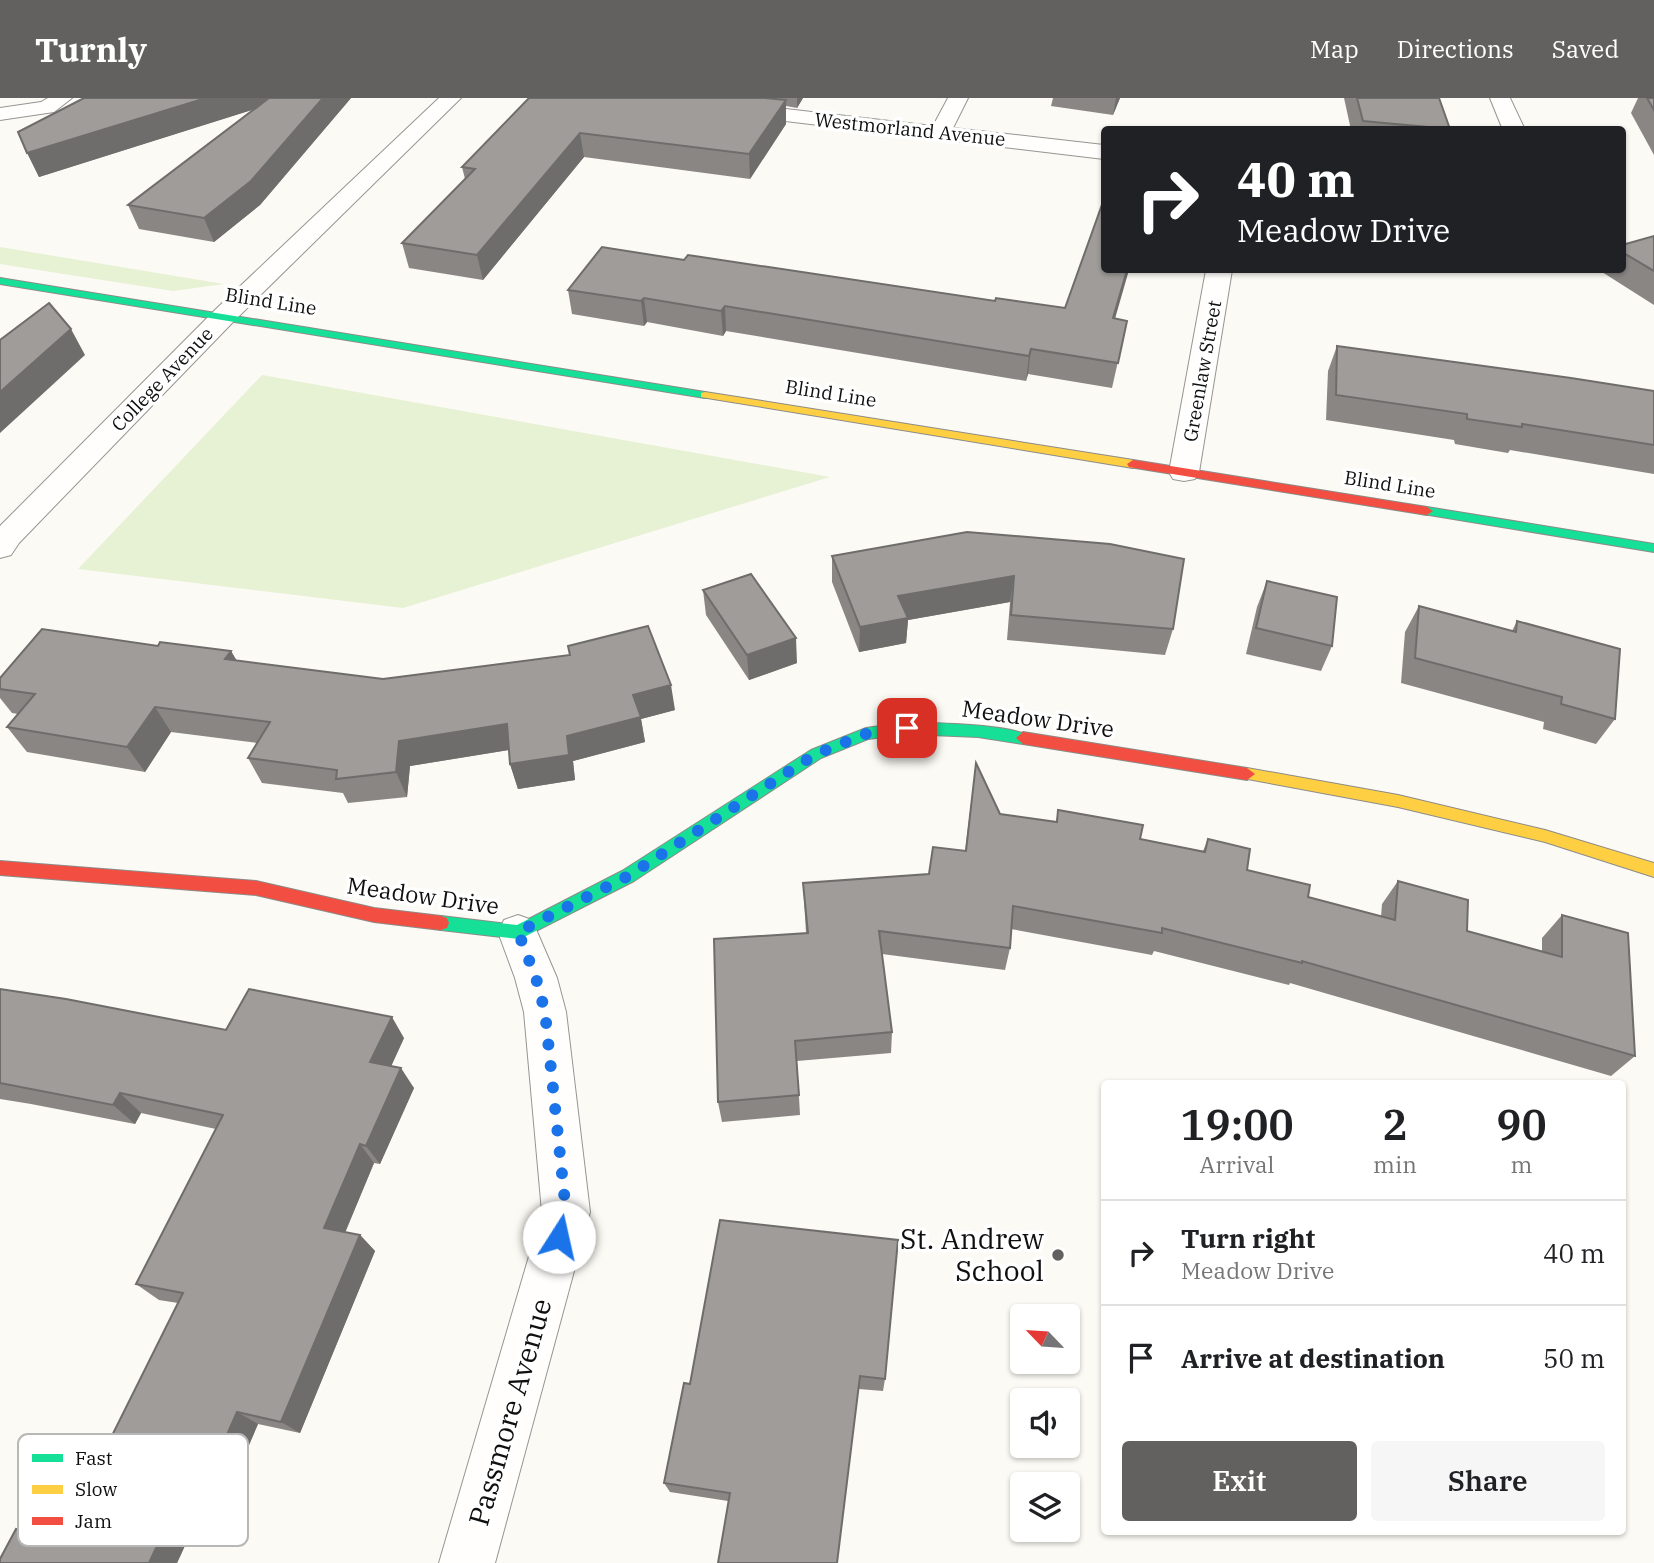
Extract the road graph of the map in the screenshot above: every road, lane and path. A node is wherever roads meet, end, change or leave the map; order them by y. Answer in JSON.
{"nodes":[{"id":1,"x":62,"y":98,"type":"edge"},
{"id":2,"x":451,"y":98,"type":"edge"},
{"id":3,"x":958,"y":98,"type":"edge"},
{"id":4,"x":1500,"y":98,"type":"edge"},
{"id":5,"x":713,"y":107,"type":"edge"},
{"id":6,"x":0,"y":114,"type":"edge"},
{"id":7,"x":1512,"y":126,"type":"edge"},
{"id":8,"x":940,"y":132,"type":"junction"},
{"id":9,"x":1101,"y":152,"type":"edge"},
{"id":10,"x":1218,"y":273,"type":"edge"},
{"id":11,"x":0,"y":281,"type":"edge"},
{"id":12,"x":225,"y":315,"type":"junction"},
{"id":13,"x":1184,"y":472,"type":"junction"},
{"id":14,"x":0,"y":548,"type":"edge"},
{"id":15,"x":1654,"y":548,"type":"edge"},
{"id":16,"x":0,"y":868,"type":"edge"},
{"id":17,"x":1654,"y":870,"type":"edge"},
{"id":18,"x":518,"y":932,"type":"junction"},
{"id":19,"x":467,"y":1563,"type":"edge"}],
"edges":[{"from":1,"to":6,"type":"street"},
{"from":2,"to":12,"type":"street","name":"College Avenue"},
{"from":3,"to":8,"type":"street"},
{"from":4,"to":7,"type":"street"},
{"from":5,"to":8,"type":"street","name":"Westmorland Avenue"},
{"from":8,"to":9,"type":"street","name":"Westmorland Avenue"},
{"from":10,"to":13,"type":"street","name":"Greenlaw Street"},
{"from":11,"to":12,"type":"street","name":"Blind Line"},
{"from":12,"to":13,"type":"street","name":"Blind Line"},
{"from":12,"to":14,"type":"street","name":"College Avenue"},
{"from":13,"to":15,"type":"street","name":"Blind Line"},
{"from":16,"to":18,"type":"street","name":"Meadow Drive"},
{"from":17,"to":18,"type":"street","name":"Meadow Drive"},
{"from":18,"to":19,"type":"street","name":"Passmore Avenue"}]}
